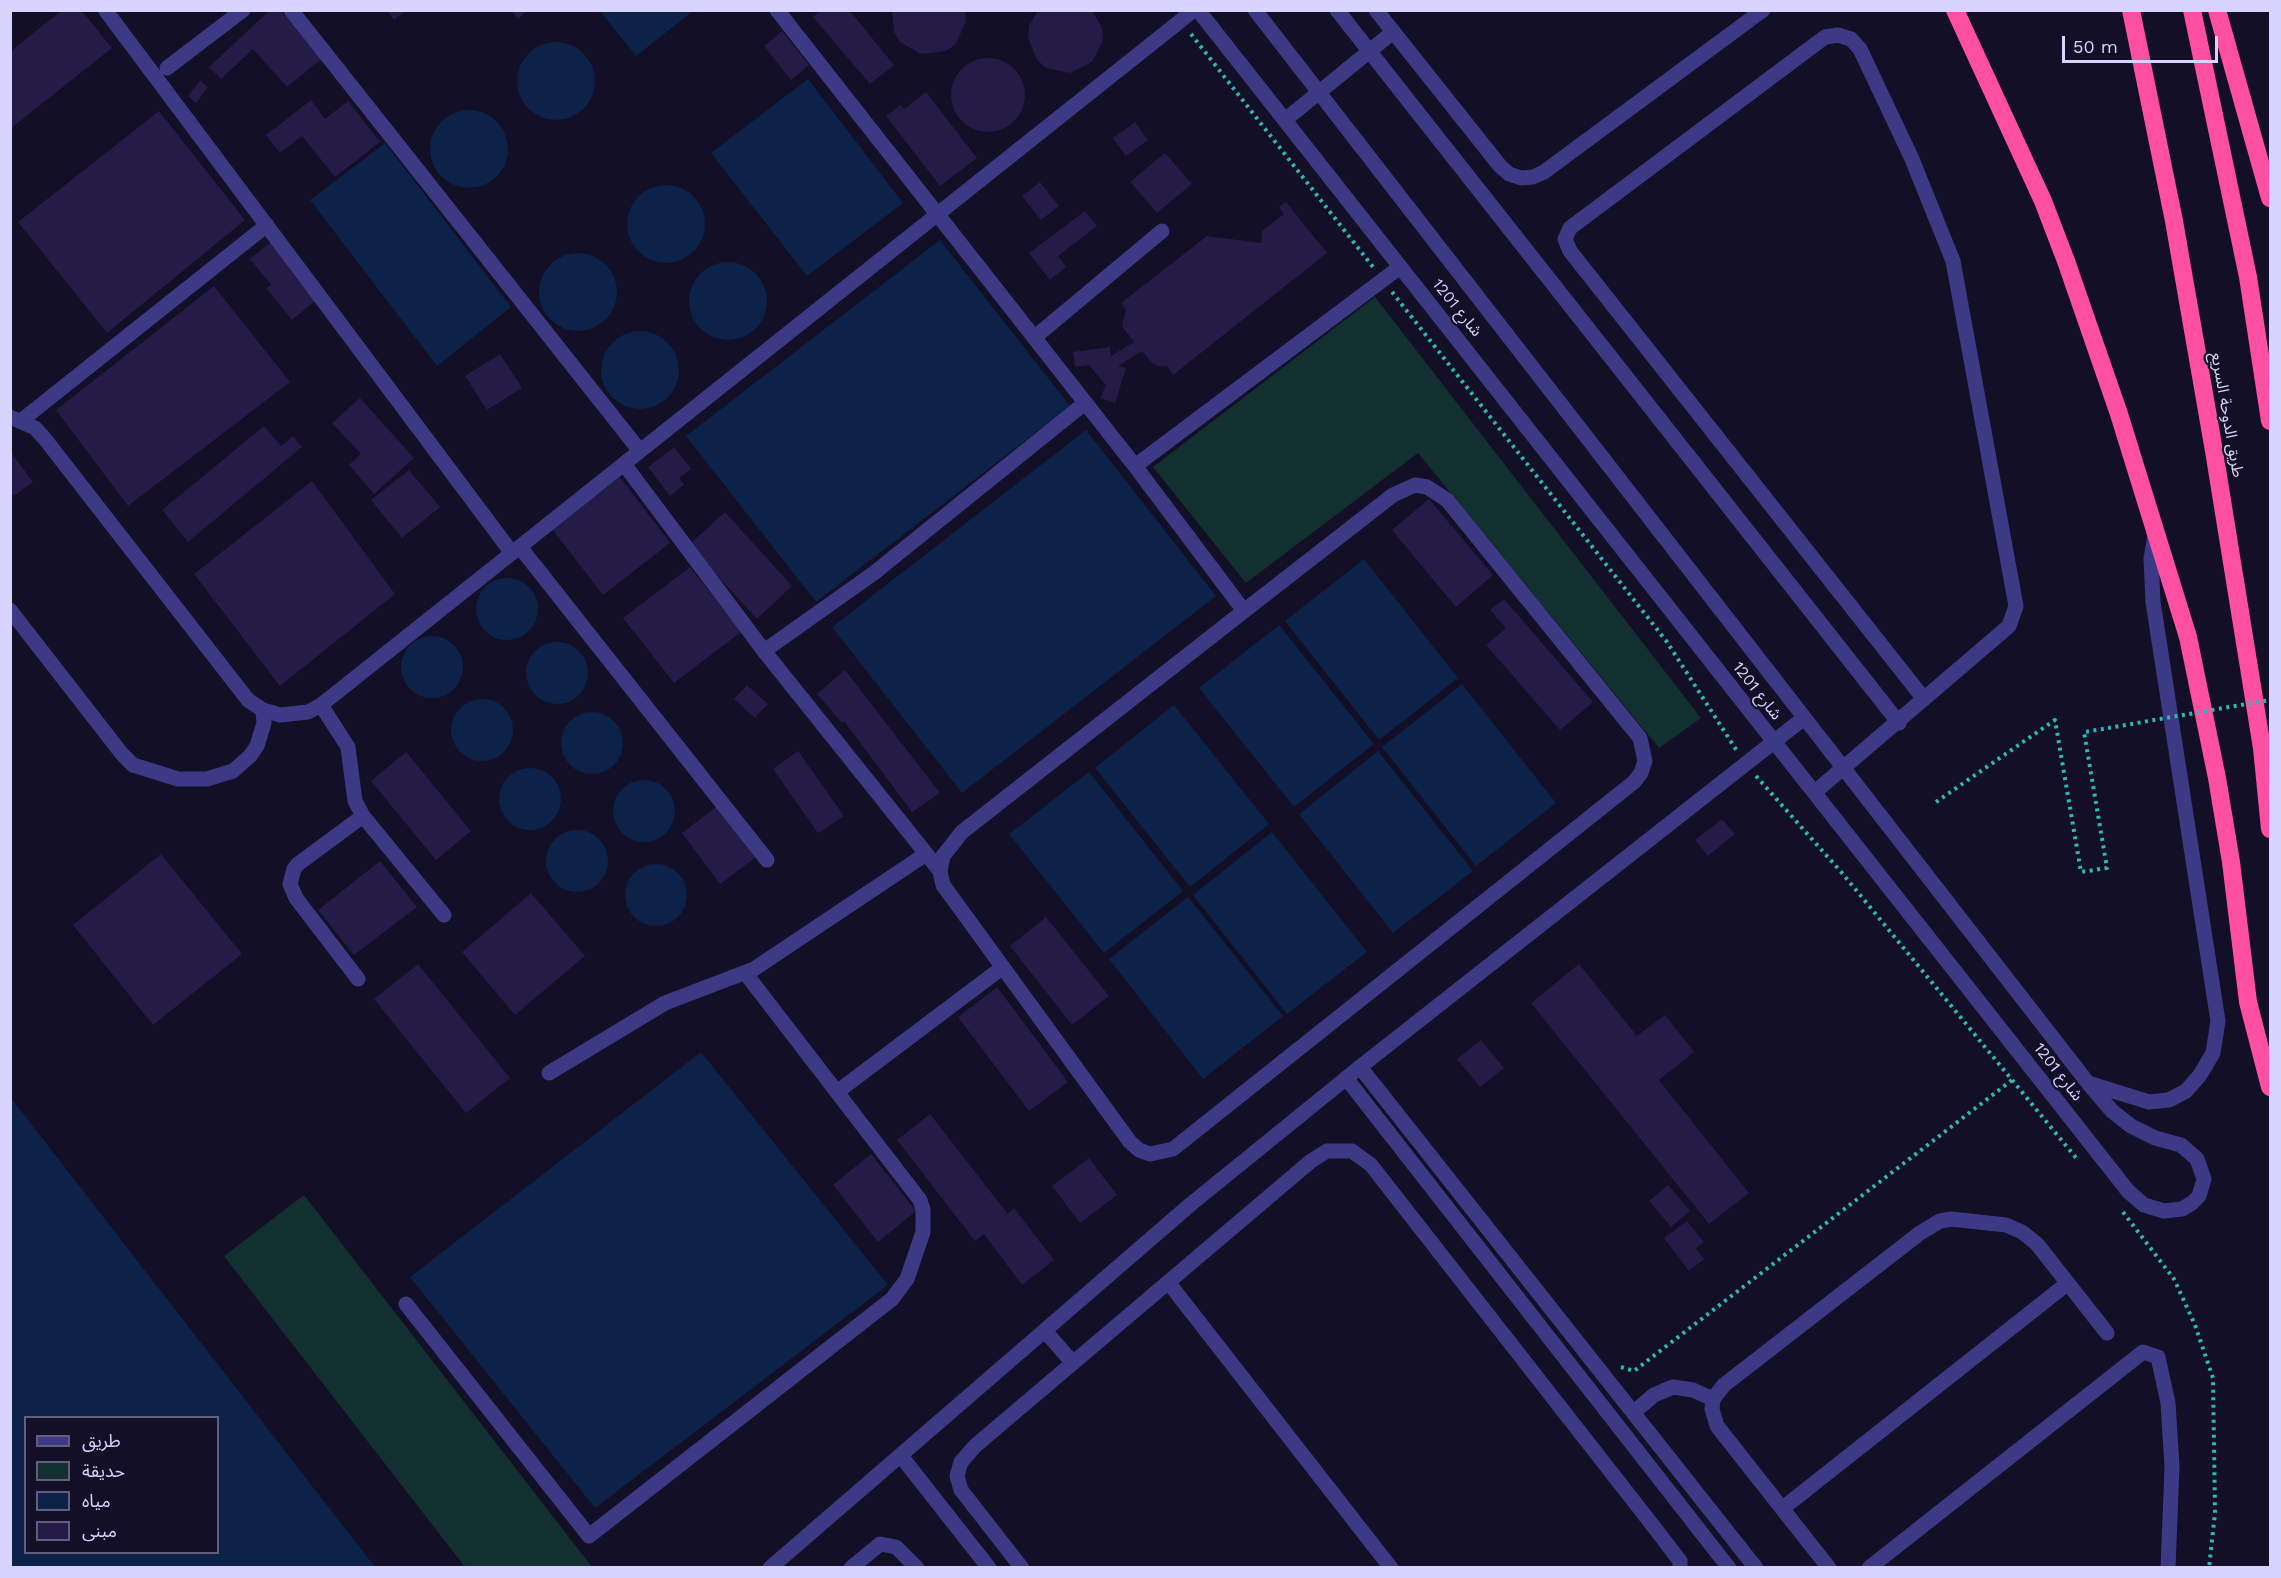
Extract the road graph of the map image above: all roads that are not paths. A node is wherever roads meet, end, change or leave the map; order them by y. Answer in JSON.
{"nodes":[{"id":1,"x":106,"y":10,"type":"edge"},
{"id":2,"x":243,"y":10,"type":"edge"},
{"id":3,"x":291,"y":10,"type":"edge"},
{"id":4,"x":777,"y":10,"type":"edge"},
{"id":5,"x":1196,"y":10,"type":"edge"},
{"id":6,"x":1255,"y":10,"type":"edge"},
{"id":7,"x":1337,"y":10,"type":"edge"},
{"id":8,"x":1376,"y":10,"type":"edge"},
{"id":9,"x":1763,"y":10,"type":"edge"},
{"id":10,"x":1955,"y":10,"type":"edge"},
{"id":11,"x":2131,"y":10,"type":"edge"},
{"id":12,"x":2192,"y":10,"type":"edge"},
{"id":13,"x":2217,"y":10,"type":"edge"},
{"id":14,"x":1393,"y":32,"type":"junction"},
{"id":15,"x":1370,"y":52,"type":"junction"},
{"id":16,"x":167,"y":68,"type":"dead end"},
{"id":17,"x":1317,"y":94,"type":"junction"},
{"id":18,"x":1285,"y":120,"type":"junction"},
{"id":19,"x":2271,"y":198,"type":"edge"},
{"id":20,"x":939,"y":214,"type":"junction"},
{"id":21,"x":267,"y":225,"type":"junction"},
{"id":22,"x":1162,"y":231,"type":"dead end"},
{"id":23,"x":1400,"y":267,"type":"junction"},
{"id":24,"x":1035,"y":337,"type":"junction"},
{"id":25,"x":1085,"y":403,"type":"junction"},
{"id":26,"x":16,"y":419,"type":"edge"},
{"id":27,"x":2271,"y":421,"type":"edge"},
{"id":28,"x":640,"y":451,"type":"junction"},
{"id":29,"x":624,"y":464,"type":"junction"},
{"id":30,"x":1135,"y":466,"type":"junction"},
{"id":31,"x":2155,"y":535,"type":"junction"},
{"id":32,"x":516,"y":550,"type":"junction"},
{"id":33,"x":10,"y":610,"type":"edge"},
{"id":34,"x":1244,"y":611,"type":"junction"},
{"id":35,"x":764,"y":651,"type":"junction"},
{"id":36,"x":1924,"y":699,"type":"junction"},
{"id":37,"x":321,"y":705,"type":"junction"},
{"id":38,"x":263,"y":710,"type":"junction"},
{"id":39,"x":1804,"y":718,"type":"junction"},
{"id":40,"x":1899,"y":723,"type":"junction"},
{"id":41,"x":1774,"y":742,"type":"junction"},
{"id":42,"x":1843,"y":769,"type":"junction"},
{"id":43,"x":1815,"y":792,"type":"junction"},
{"id":44,"x":363,"y":816,"type":"junction"},
{"id":45,"x":2271,"y":829,"type":"edge"},
{"id":46,"x":926,"y":854,"type":"junction"},
{"id":47,"x":767,"y":860,"type":"dead end"},
{"id":48,"x":940,"y":871,"type":"junction"},
{"id":49,"x":444,"y":915,"type":"dead end"},
{"id":50,"x":1003,"y":967,"type":"junction"},
{"id":51,"x":746,"y":974,"type":"junction"},
{"id":52,"x":358,"y":979,"type":"dead end"},
{"id":53,"x":1360,"y":1067,"type":"junction"},
{"id":54,"x":549,"y":1073,"type":"dead end"},
{"id":55,"x":1346,"y":1078,"type":"junction"},
{"id":56,"x":2088,"y":1083,"type":"junction"},
{"id":57,"x":2271,"y":1087,"type":"edge"},
{"id":58,"x":837,"y":1092,"type":"junction"},
{"id":59,"x":1168,"y":1282,"type":"junction"},
{"id":60,"x":2068,"y":1284,"type":"junction"},
{"id":61,"x":406,"y":1304,"type":"dead end"},
{"id":62,"x":1045,"y":1331,"type":"junction"},
{"id":63,"x":2107,"y":1333,"type":"dead end"},
{"id":64,"x":1073,"y":1363,"type":"junction"},
{"id":65,"x":1713,"y":1399,"type":"junction"},
{"id":66,"x":1634,"y":1412,"type":"junction"},
{"id":67,"x":901,"y":1456,"type":"junction"},
{"id":68,"x":1783,"y":1508,"type":"junction"},
{"id":69,"x":770,"y":1568,"type":"edge"},
{"id":70,"x":851,"y":1568,"type":"edge"},
{"id":71,"x":917,"y":1568,"type":"edge"},
{"id":72,"x":989,"y":1568,"type":"edge"},
{"id":73,"x":1022,"y":1568,"type":"edge"},
{"id":74,"x":1391,"y":1568,"type":"edge"},
{"id":75,"x":1680,"y":1568,"type":"edge"},
{"id":76,"x":1729,"y":1568,"type":"edge"},
{"id":77,"x":1756,"y":1568,"type":"edge"},
{"id":78,"x":1829,"y":1568,"type":"edge"},
{"id":79,"x":1869,"y":1568,"type":"edge"},
{"id":80,"x":2168,"y":1568,"type":"edge"}],
"edges":[{"from":1,"to":21,"type":"street"},
{"from":2,"to":16,"type":"street"},
{"from":3,"to":28,"type":"street"},
{"from":4,"to":20,"type":"street"},
{"from":5,"to":18,"type":"street","name":"شارع 1201"},
{"from":5,"to":20,"type":"street"},
{"from":6,"to":17,"type":"street","name":"شارع 1201"},
{"from":7,"to":15,"type":"street"},
{"from":8,"to":14,"type":"street"},
{"from":9,"to":14,"type":"street"},
{"from":10,"to":31,"type":"highway"},
{"from":11,"to":45,"type":"highway","name":"طريق الدوحة السريع"},
{"from":12,"to":27,"type":"highway"},
{"from":13,"to":19,"type":"highway"},
{"from":14,"to":15,"type":"street"},
{"from":15,"to":17,"type":"street"},
{"from":15,"to":40,"type":"street"},
{"from":17,"to":18,"type":"street"},
{"from":17,"to":39,"type":"street","name":"شارع 1201"},
{"from":18,"to":23,"type":"street","name":"شارع 1201"},
{"from":20,"to":24,"type":"street"},
{"from":20,"to":28,"type":"street"},
{"from":21,"to":26,"type":"street"},
{"from":21,"to":32,"type":"street"},
{"from":22,"to":24,"type":"street"},
{"from":23,"to":30,"type":"street"},
{"from":23,"to":41,"type":"street","name":"شارع 1201"},
{"from":24,"to":25,"type":"street"},
{"from":25,"to":30,"type":"street"},
{"from":25,"to":35,"type":"street"},
{"from":26,"to":38,"type":"street"},
{"from":28,"to":29,"type":"street"},
{"from":29,"to":32,"type":"street"},
{"from":29,"to":35,"type":"street"},
{"from":30,"to":34,"type":"street"},
{"from":31,"to":56,"type":"street","name":"شارع 1201"},
{"from":31,"to":57,"type":"highway"},
{"from":32,"to":37,"type":"street"},
{"from":32,"to":47,"type":"street"},
{"from":33,"to":38,"type":"street"},
{"from":34,"to":48,"type":"street"},
{"from":34,"to":50,"type":"street"},
{"from":35,"to":46,"type":"street"},
{"from":36,"to":36,"type":"street"},
{"from":36,"to":40,"type":"street"},
{"from":37,"to":38,"type":"street"},
{"from":37,"to":44,"type":"street"},
{"from":39,"to":41,"type":"street"},
{"from":39,"to":42,"type":"street","name":"شارع 1201"},
{"from":40,"to":42,"type":"street"},
{"from":41,"to":43,"type":"street","name":"شارع 1201"},
{"from":41,"to":53,"type":"street"},
{"from":42,"to":43,"type":"street"},
{"from":42,"to":56,"type":"street","name":"شارع 1201"},
{"from":43,"to":56,"type":"street","name":"شارع 1201"},
{"from":44,"to":49,"type":"street"},
{"from":44,"to":52,"type":"street"},
{"from":46,"to":48,"type":"street"},
{"from":46,"to":51,"type":"street"},
{"from":48,"to":50,"type":"street"},
{"from":50,"to":58,"type":"street"},
{"from":51,"to":54,"type":"street"},
{"from":51,"to":58,"type":"street"},
{"from":53,"to":55,"type":"street"},
{"from":53,"to":66,"type":"street"},
{"from":55,"to":62,"type":"street"},
{"from":55,"to":76,"type":"street"},
{"from":58,"to":61,"type":"street"},
{"from":59,"to":64,"type":"street"},
{"from":59,"to":74,"type":"street"},
{"from":59,"to":75,"type":"street"},
{"from":60,"to":63,"type":"street"},
{"from":60,"to":65,"type":"street"},
{"from":60,"to":68,"type":"street"},
{"from":62,"to":64,"type":"street"},
{"from":62,"to":67,"type":"street"},
{"from":64,"to":73,"type":"street"},
{"from":65,"to":66,"type":"street"},
{"from":65,"to":68,"type":"street"},
{"from":66,"to":77,"type":"street"},
{"from":67,"to":69,"type":"street"},
{"from":67,"to":72,"type":"street"},
{"from":68,"to":78,"type":"street"},
{"from":70,"to":71,"type":"street"},
{"from":79,"to":80,"type":"street"}]}
